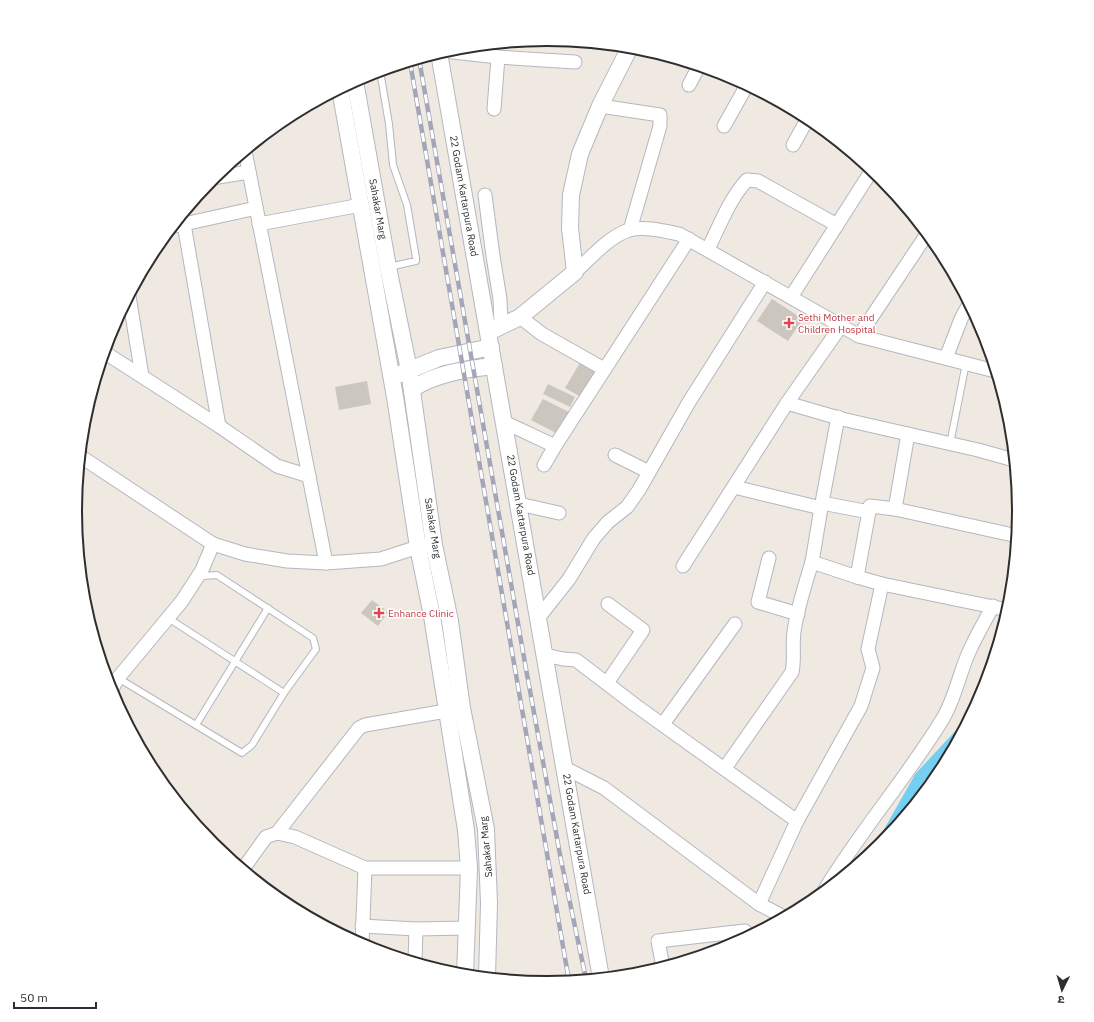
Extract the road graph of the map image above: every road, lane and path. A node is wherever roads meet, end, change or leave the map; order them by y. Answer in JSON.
{"nodes":[{"id":1,"x":627,"y":53,"type":"edge"},
{"id":2,"x":463,"y":54,"type":"edge"},
{"id":3,"x":498,"y":57,"type":"junction"},
{"id":4,"x":440,"y":59,"type":"edge"},
{"id":5,"x":576,"y":62,"type":"dead end"},
{"id":6,"x":696,"y":71,"type":"edge"},
{"id":7,"x":381,"y":77,"type":"edge"},
{"id":8,"x":689,"y":85,"type":"dead end"},
{"id":9,"x":356,"y":87,"type":"edge"},
{"id":10,"x":744,"y":90,"type":"edge"},
{"id":11,"x":341,"y":94,"type":"edge"},
{"id":12,"x":600,"y":106,"type":"junction"},
{"id":13,"x":494,"y":109,"type":"dead end"},
{"id":14,"x":805,"y":124,"type":"edge"},
{"id":15,"x":724,"y":126,"type":"dead end"},
{"id":16,"x":793,"y":145,"type":"dead end"},
{"id":17,"x":246,"y":156,"type":"edge"},
{"id":18,"x":249,"y":172,"type":"junction"},
{"id":19,"x":869,"y":175,"type":"edge"},
{"id":20,"x":224,"y":176,"type":"edge"},
{"id":21,"x":485,"y":195,"type":"dead end"},
{"id":22,"x":361,"y":205,"type":"junction"},
{"id":23,"x":256,"y":208,"type":"junction"},
{"id":24,"x":259,"y":224,"type":"junction"},
{"id":25,"x":181,"y":225,"type":"edge"},
{"id":26,"x":837,"y":225,"type":"junction"},
{"id":27,"x":179,"y":226,"type":"edge"},
{"id":28,"x":630,"y":230,"type":"junction"},
{"id":29,"x":689,"y":239,"type":"junction"},
{"id":30,"x":924,"y":239,"type":"edge"},
{"id":31,"x":708,"y":249,"type":"junction"},
{"id":32,"x":388,"y":267,"type":"junction"},
{"id":33,"x":575,"y":272,"type":"junction"},
{"id":34,"x":765,"y":282,"type":"junction"},
{"id":35,"x":791,"y":297,"type":"junction"},
{"id":36,"x":130,"y":304,"type":"edge"},
{"id":37,"x":966,"y":309,"type":"edge"},
{"id":38,"x":520,"y":317,"type":"junction"},
{"id":39,"x":841,"y":326,"type":"junction"},
{"id":40,"x":495,"y":328,"type":"junction"},
{"id":41,"x":859,"y":336,"type":"junction"},
{"id":42,"x":491,"y":347,"type":"junction"},
{"id":43,"x":109,"y":355,"type":"edge"},
{"id":44,"x":946,"y":358,"type":"junction"},
{"id":45,"x":966,"y":363,"type":"junction"},
{"id":46,"x":494,"y":366,"type":"junction"},
{"id":47,"x":604,"y":369,"type":"junction"},
{"id":48,"x":989,"y":369,"type":"edge"},
{"id":49,"x":409,"y":370,"type":"junction"},
{"id":50,"x":142,"y":376,"type":"junction"},
{"id":51,"x":391,"y":377,"type":"junction"},
{"id":52,"x":412,"y":389,"type":"junction"},
{"id":53,"x":787,"y":403,"type":"junction"},
{"id":54,"x":838,"y":417,"type":"junction"},
{"id":55,"x":504,"y":422,"type":"junction"},
{"id":56,"x":219,"y":426,"type":"junction"},
{"id":57,"x":908,"y":434,"type":"junction"},
{"id":58,"x":950,"y":444,"type":"junction"},
{"id":59,"x":555,"y":446,"type":"junction"},
{"id":60,"x":616,"y":455,"type":"dead end"},
{"id":61,"x":85,"y":459,"type":"edge"},
{"id":62,"x":1009,"y":459,"type":"edge"},
{"id":63,"x":544,"y":465,"type":"dead end"},
{"id":64,"x":649,"y":472,"type":"junction"},
{"id":65,"x":309,"y":476,"type":"junction"},
{"id":66,"x":734,"y":487,"type":"junction"},
{"id":67,"x":519,"y":504,"type":"junction"},
{"id":68,"x":822,"y":506,"type":"junction"},
{"id":69,"x":895,"y":509,"type":"junction"},
{"id":70,"x":869,"y":512,"type":"junction"},
{"id":71,"x":559,"y":513,"type":"dead end"},
{"id":72,"x":1011,"y":535,"type":"edge"},
{"id":73,"x":213,"y":544,"type":"junction"},
{"id":74,"x":434,"y":545,"type":"junction"},
{"id":75,"x":418,"y":547,"type":"junction"},
{"id":76,"x":769,"y":558,"type":"dead end"},
{"id":77,"x":812,"y":562,"type":"junction"},
{"id":78,"x":326,"y":563,"type":"junction"},
{"id":79,"x":683,"y":566,"type":"dead end"},
{"id":80,"x":199,"y":575,"type":"junction"},
{"id":81,"x":856,"y":577,"type":"junction"},
{"id":82,"x":882,"y":584,"type":"junction"},
{"id":83,"x":608,"y":604,"type":"dead end"},
{"id":84,"x":993,"y":606,"type":"junction"},
{"id":85,"x":268,"y":608,"type":"junction"},
{"id":86,"x":1001,"y":608,"type":"edge"},
{"id":87,"x":798,"y":614,"type":"junction"},
{"id":88,"x":538,"y":617,"type":"junction"},
{"id":89,"x":168,"y":618,"type":"junction"},
{"id":90,"x":735,"y":624,"type":"dead end"},
{"id":91,"x":545,"y":655,"type":"junction"},
{"id":92,"x":235,"y":661,"type":"junction"},
{"id":93,"x":118,"y":678,"type":"junction"},
{"id":94,"x":115,"y":683,"type":"edge"},
{"id":95,"x":607,"y":683,"type":"junction"},
{"id":96,"x":284,"y":693,"type":"junction"},
{"id":97,"x":446,"y":711,"type":"junction"},
{"id":98,"x":663,"y":724,"type":"junction"},
{"id":99,"x":196,"y":725,"type":"junction"},
{"id":100,"x":565,"y":768,"type":"junction"},
{"id":101,"x":725,"y":768,"type":"junction"},
{"id":102,"x":797,"y":820,"type":"junction"},
{"id":103,"x":277,"y":833,"type":"junction"},
{"id":104,"x":246,"y":865,"type":"edge"},
{"id":105,"x":365,"y":868,"type":"junction"},
{"id":106,"x":469,"y":868,"type":"junction"},
{"id":107,"x":831,"y":879,"type":"edge"},
{"id":108,"x":759,"y":904,"type":"junction"},
{"id":109,"x":779,"y":914,"type":"edge"},
{"id":110,"x":362,"y":926,"type":"junction"},
{"id":111,"x":467,"y":928,"type":"junction"},
{"id":112,"x":416,"y":929,"type":"junction"},
{"id":113,"x":744,"y":932,"type":"edge"},
{"id":114,"x":362,"y":938,"type":"edge"},
{"id":115,"x":414,"y":956,"type":"edge"},
{"id":116,"x":662,"y":961,"type":"edge"},
{"id":117,"x":465,"y":969,"type":"edge"},
{"id":118,"x":487,"y":972,"type":"edge"},
{"id":119,"x":600,"y":973,"type":"edge"}],
"edges":[{"from":1,"to":12,"type":"street"},
{"from":2,"to":3,"type":"street"},
{"from":3,"to":5,"type":"street"},
{"from":3,"to":13,"type":"street"},
{"from":4,"to":40,"type":"street","name":"22 Godam Kartarpura Road"},
{"from":6,"to":8,"type":"street"},
{"from":7,"to":32,"type":"lane"},
{"from":9,"to":32,"type":"street","name":"Sahakar Marg"},
{"from":10,"to":15,"type":"street"},
{"from":11,"to":22,"type":"street","name":"Sahakar Marg"},
{"from":12,"to":28,"type":"street"},
{"from":12,"to":33,"type":"street"},
{"from":14,"to":16,"type":"street"},
{"from":17,"to":18,"type":"street"},
{"from":18,"to":20,"type":"street"},
{"from":18,"to":23,"type":"street"},
{"from":19,"to":26,"type":"street"},
{"from":21,"to":40,"type":"street"},
{"from":22,"to":24,"type":"street"},
{"from":22,"to":51,"type":"street","name":"Sahakar Marg"},
{"from":23,"to":24,"type":"street"},
{"from":23,"to":25,"type":"street"},
{"from":24,"to":65,"type":"street"},
{"from":26,"to":31,"type":"street"},
{"from":26,"to":35,"type":"street"},
{"from":27,"to":56,"type":"street"},
{"from":28,"to":29,"type":"street"},
{"from":28,"to":33,"type":"street"},
{"from":29,"to":31,"type":"street"},
{"from":29,"to":47,"type":"street"},
{"from":30,"to":41,"type":"street"},
{"from":31,"to":34,"type":"street"},
{"from":32,"to":49,"type":"street","name":"Sahakar Marg"},
{"from":33,"to":38,"type":"street"},
{"from":34,"to":35,"type":"street"},
{"from":34,"to":64,"type":"street"},
{"from":35,"to":39,"type":"street"},
{"from":36,"to":50,"type":"street"},
{"from":37,"to":44,"type":"street"},
{"from":38,"to":40,"type":"street"},
{"from":38,"to":47,"type":"street"},
{"from":39,"to":41,"type":"street"},
{"from":39,"to":53,"type":"street"},
{"from":40,"to":42,"type":"street","name":"22 Godam Kartarpura Road"},
{"from":41,"to":44,"type":"street"},
{"from":42,"to":46,"type":"street","name":"22 Godam Kartarpura Road"},
{"from":42,"to":49,"type":"street"},
{"from":43,"to":50,"type":"street"},
{"from":44,"to":45,"type":"street"},
{"from":45,"to":48,"type":"street"},
{"from":45,"to":58,"type":"lane"},
{"from":46,"to":52,"type":"street"},
{"from":46,"to":55,"type":"street","name":"22 Godam Kartarpura Road"},
{"from":47,"to":59,"type":"street"},
{"from":49,"to":51,"type":"street"},
{"from":49,"to":52,"type":"street","name":"Sahakar Marg"},
{"from":50,"to":56,"type":"street"},
{"from":51,"to":75,"type":"street","name":"Sahakar Marg"},
{"from":52,"to":74,"type":"street","name":"Sahakar Marg"},
{"from":53,"to":54,"type":"street"},
{"from":53,"to":66,"type":"street"},
{"from":54,"to":57,"type":"street"},
{"from":54,"to":68,"type":"street"},
{"from":55,"to":59,"type":"street"},
{"from":55,"to":67,"type":"street","name":"22 Godam Kartarpura Road"},
{"from":56,"to":65,"type":"street"},
{"from":57,"to":58,"type":"street"},
{"from":57,"to":69,"type":"street"},
{"from":58,"to":62,"type":"street"},
{"from":59,"to":63,"type":"street"},
{"from":60,"to":64,"type":"street"},
{"from":61,"to":73,"type":"street"},
{"from":64,"to":88,"type":"street"},
{"from":65,"to":78,"type":"street"},
{"from":66,"to":68,"type":"street"},
{"from":66,"to":79,"type":"street"},
{"from":67,"to":71,"type":"street"},
{"from":67,"to":88,"type":"street","name":"22 Godam Kartarpura Road"},
{"from":68,"to":70,"type":"street"},
{"from":68,"to":77,"type":"street"},
{"from":69,"to":70,"type":"street"},
{"from":69,"to":72,"type":"street"},
{"from":70,"to":81,"type":"street"},
{"from":73,"to":78,"type":"street"},
{"from":73,"to":80,"type":"street"},
{"from":74,"to":75,"type":"street"},
{"from":74,"to":118,"type":"street","name":"Sahakar Marg"},
{"from":75,"to":78,"type":"street"},
{"from":75,"to":97,"type":"street","name":"Sahakar Marg"},
{"from":76,"to":87,"type":"street"},
{"from":77,"to":81,"type":"street"},
{"from":77,"to":87,"type":"street"},
{"from":80,"to":85,"type":"lane"},
{"from":80,"to":89,"type":"street"},
{"from":81,"to":82,"type":"street"},
{"from":82,"to":84,"type":"street"},
{"from":82,"to":102,"type":"street"},
{"from":83,"to":95,"type":"street"},
{"from":84,"to":86,"type":"street"},
{"from":84,"to":107,"type":"street"},
{"from":85,"to":92,"type":"lane"},
{"from":85,"to":96,"type":"lane"},
{"from":87,"to":101,"type":"street"},
{"from":88,"to":91,"type":"street","name":"22 Godam Kartarpura Road"},
{"from":89,"to":92,"type":"lane"},
{"from":89,"to":93,"type":"street"},
{"from":90,"to":98,"type":"street"},
{"from":91,"to":95,"type":"street"},
{"from":91,"to":100,"type":"street","name":"22 Godam Kartarpura Road"},
{"from":92,"to":96,"type":"lane"},
{"from":92,"to":99,"type":"lane"},
{"from":93,"to":94,"type":"street"},
{"from":93,"to":99,"type":"lane"},
{"from":95,"to":98,"type":"street"},
{"from":96,"to":99,"type":"lane"},
{"from":97,"to":103,"type":"street"},
{"from":97,"to":106,"type":"street","name":"Sahakar Marg"},
{"from":98,"to":101,"type":"street"},
{"from":100,"to":108,"type":"street"},
{"from":100,"to":119,"type":"street","name":"22 Godam Kartarpura Road"},
{"from":101,"to":102,"type":"street"},
{"from":102,"to":108,"type":"street"},
{"from":103,"to":104,"type":"street"},
{"from":103,"to":105,"type":"street"},
{"from":105,"to":106,"type":"street"},
{"from":105,"to":110,"type":"street"},
{"from":106,"to":111,"type":"street","name":"Sahakar Marg"},
{"from":108,"to":109,"type":"street"},
{"from":110,"to":112,"type":"street"},
{"from":110,"to":114,"type":"street"},
{"from":111,"to":112,"type":"street"},
{"from":111,"to":117,"type":"street","name":"Sahakar Marg"},
{"from":112,"to":115,"type":"street"},
{"from":113,"to":116,"type":"street"}]}
